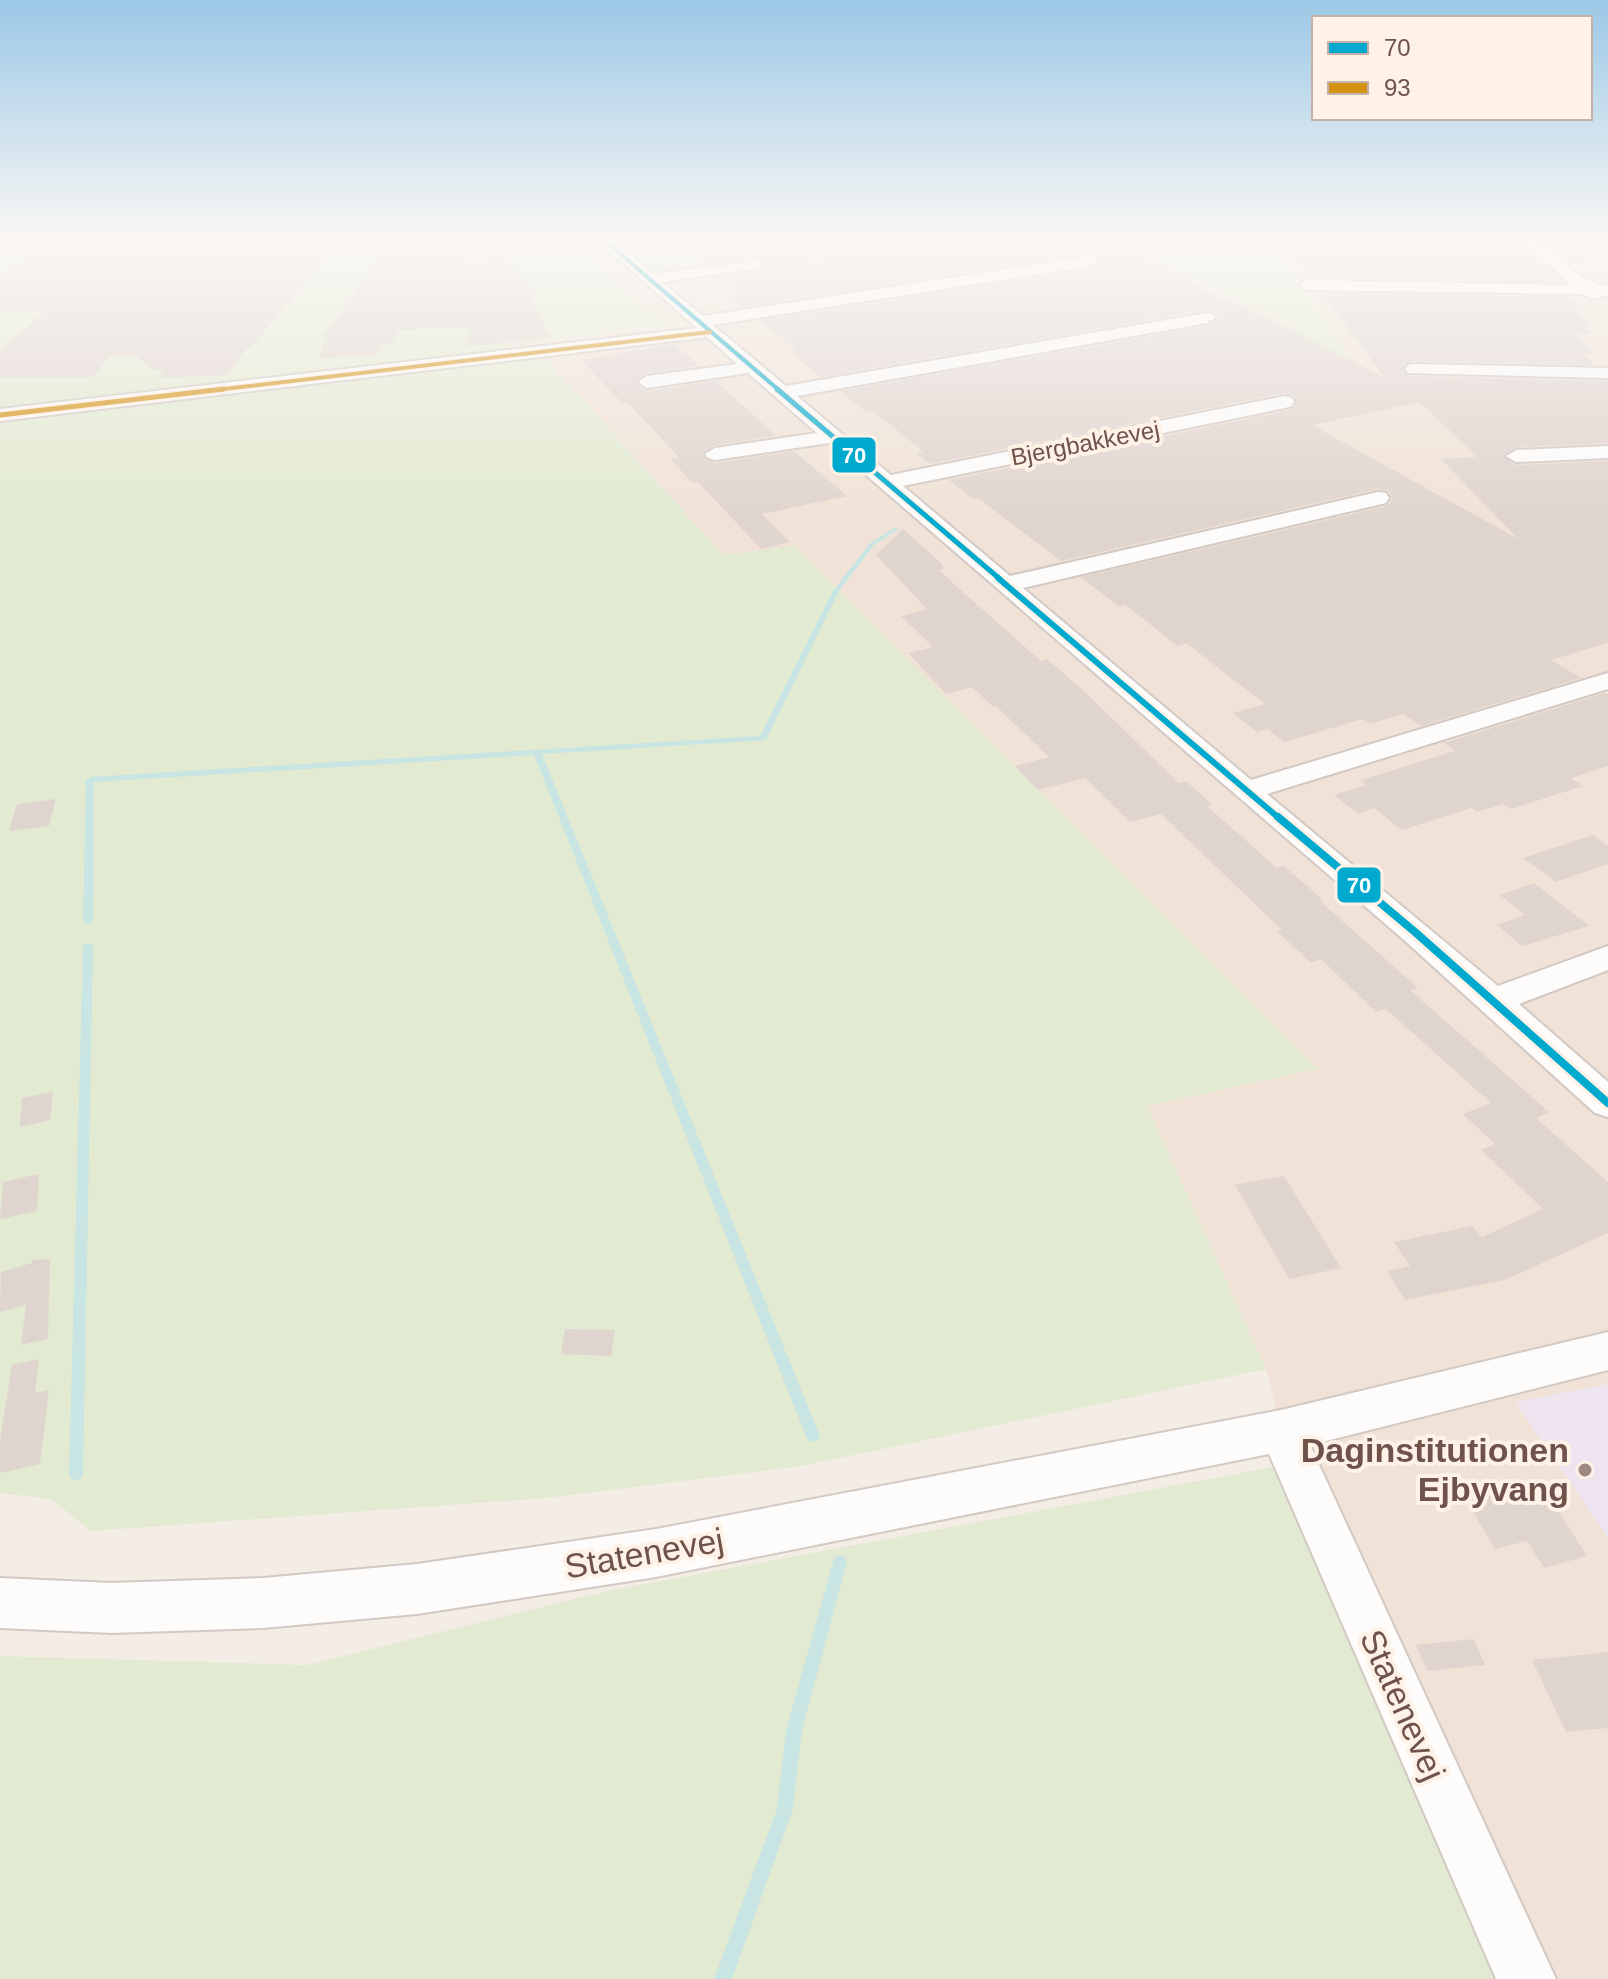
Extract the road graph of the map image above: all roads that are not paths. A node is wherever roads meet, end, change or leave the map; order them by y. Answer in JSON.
{"nodes":[{"id":1,"x":669,"y":331,"type":"edge"},
{"id":2,"x":709,"y":331,"type":"edge"},
{"id":3,"x":1131,"y":331,"type":"edge"},
{"id":4,"x":751,"y":367,"type":"junction"},
{"id":5,"x":1414,"y":369,"type":"dead end"},
{"id":6,"x":1608,"y":373,"type":"edge"},
{"id":7,"x":647,"y":382,"type":"dead end"},
{"id":8,"x":780,"y":393,"type":"junction"},
{"id":9,"x":1285,"y":402,"type":"dead end"},
{"id":10,"x":0,"y":415,"type":"edge"},
{"id":11,"x":831,"y":437,"type":"junction"},
{"id":12,"x":1608,"y":452,"type":"edge"},
{"id":13,"x":715,"y":454,"type":"dead end"},
{"id":14,"x":1516,"y":456,"type":"dead end"},
{"id":15,"x":885,"y":483,"type":"junction"},
{"id":16,"x":1378,"y":498,"type":"dead end"},
{"id":17,"x":1004,"y":585,"type":"junction"},
{"id":18,"x":1608,"y":681,"type":"edge"},
{"id":19,"x":1246,"y":791,"type":"junction"},
{"id":20,"x":1608,"y":957,"type":"edge"},
{"id":21,"x":1494,"y":1001,"type":"junction"},
{"id":22,"x":1608,"y":1103,"type":"edge"},
{"id":23,"x":1608,"y":1351,"type":"edge"},
{"id":24,"x":1281,"y":1431,"type":"junction"},
{"id":25,"x":0,"y":1603,"type":"edge"},
{"id":26,"x":1526,"y":1979,"type":"edge"}],
"edges":[{"from":1,"to":10,"type":"street"},
{"from":2,"to":4,"type":"street"},
{"from":3,"to":8,"type":"street"},
{"from":4,"to":7,"type":"street"},
{"from":4,"to":8,"type":"street"},
{"from":5,"to":6,"type":"street"},
{"from":8,"to":11,"type":"street"},
{"from":9,"to":15,"type":"street","name":"Bjergbakkevej"},
{"from":11,"to":13,"type":"street"},
{"from":11,"to":15,"type":"street"},
{"from":12,"to":14,"type":"street"},
{"from":15,"to":17,"type":"street"},
{"from":16,"to":17,"type":"street"},
{"from":17,"to":19,"type":"street"},
{"from":18,"to":19,"type":"street"},
{"from":19,"to":21,"type":"street"},
{"from":20,"to":21,"type":"street"},
{"from":21,"to":22,"type":"street"},
{"from":23,"to":24,"type":"street","name":"Statenevej"},
{"from":24,"to":25,"type":"street","name":"Statenevej"},
{"from":24,"to":26,"type":"street","name":"Statenevej"}]}
